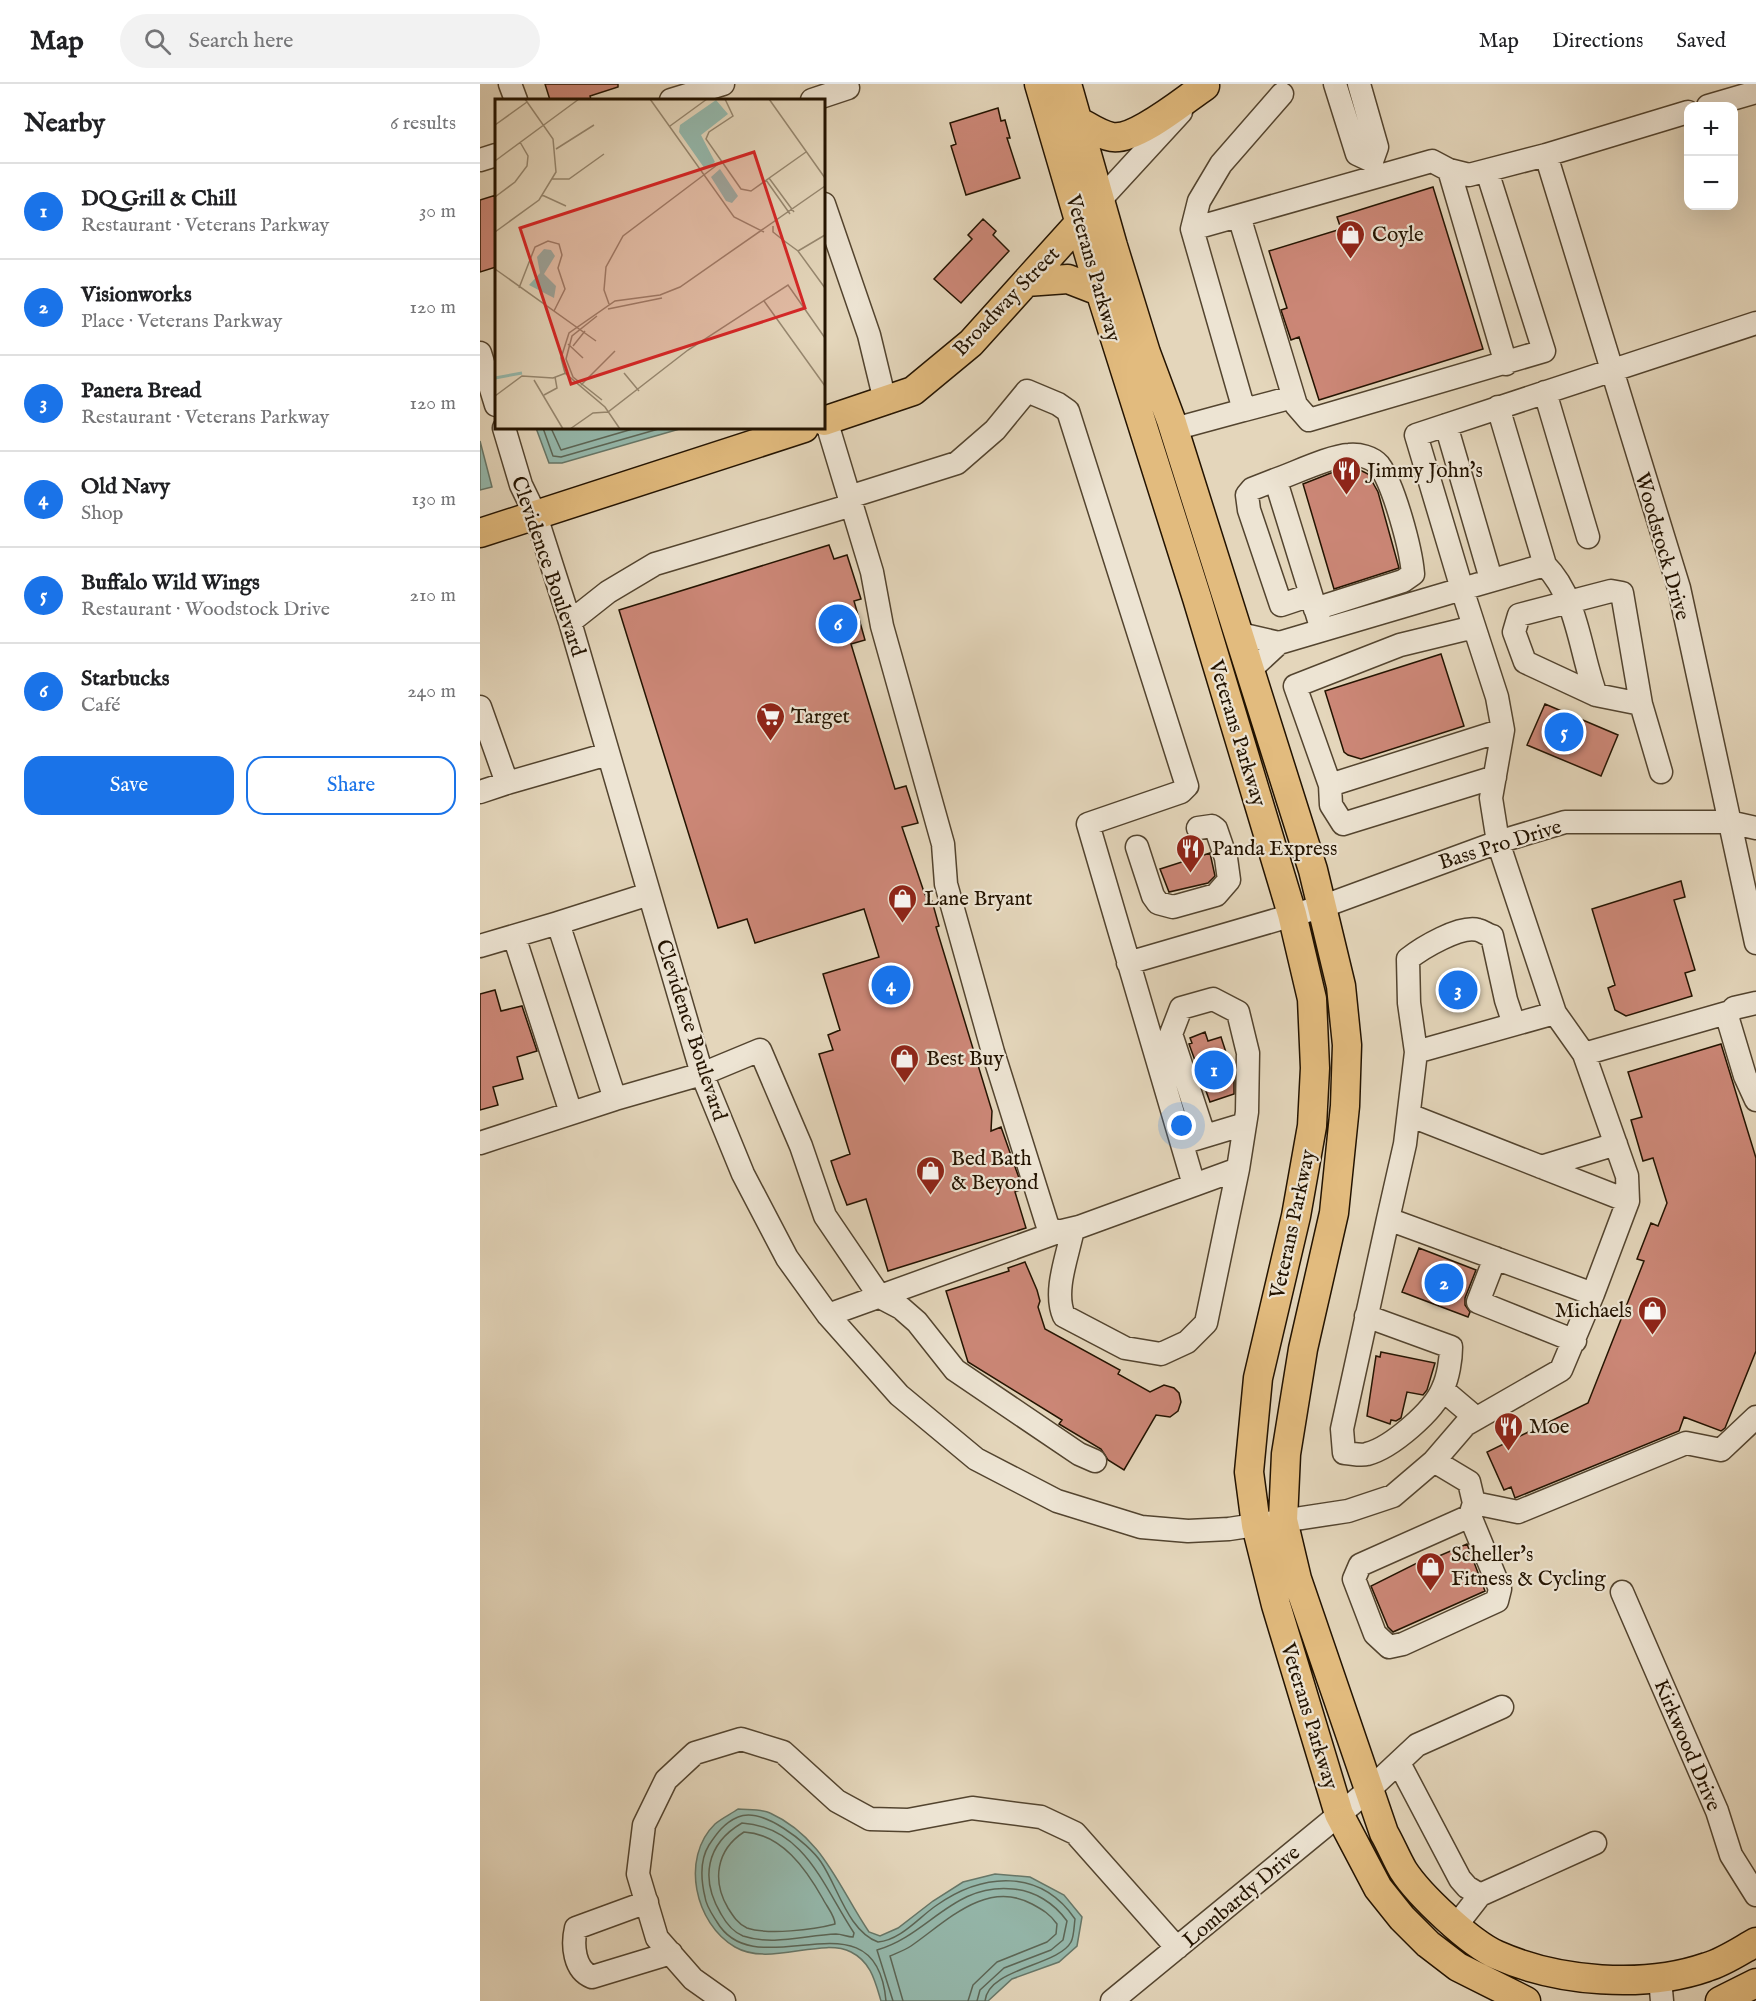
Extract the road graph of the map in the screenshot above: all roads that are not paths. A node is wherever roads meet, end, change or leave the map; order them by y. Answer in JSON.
{"nodes":[{"id":1,"x":510,"y":84,"type":"edge"},
{"id":2,"x":723,"y":84,"type":"edge"},
{"id":3,"x":847,"y":84,"type":"edge"},
{"id":4,"x":1039,"y":84,"type":"edge"},
{"id":5,"x":1067,"y":84,"type":"edge"},
{"id":6,"x":1335,"y":84,"type":"edge"},
{"id":7,"x":1359,"y":84,"type":"edge"},
{"id":8,"x":1205,"y":85,"type":"edge"},
{"id":9,"x":1756,"y":92,"type":"edge"},
{"id":10,"x":1282,"y":94,"type":"dead end"},
{"id":11,"x":516,"y":99,"type":"edge"},
{"id":12,"x":674,"y":99,"type":"edge"},
{"id":13,"x":729,"y":99,"type":"edge"},
{"id":14,"x":815,"y":99,"type":"edge"},
{"id":15,"x":1722,"y":102,"type":"edge"},
{"id":16,"x":1684,"y":114,"type":"edge"},
{"id":17,"x":1078,"y":121,"type":"junction"},
{"id":18,"x":495,"y":155,"type":"edge"},
{"id":19,"x":1546,"y":155,"type":"junction"},
{"id":20,"x":480,"y":160,"type":"edge"},
{"id":21,"x":1374,"y":170,"type":"junction"},
{"id":22,"x":1449,"y":170,"type":"junction"},
{"id":23,"x":1486,"y":171,"type":"junction"},
{"id":24,"x":1101,"y":199,"type":"junction"},
{"id":25,"x":825,"y":211,"type":"edge"},
{"id":26,"x":1239,"y":216,"type":"junction"},
{"id":27,"x":1080,"y":222,"type":"junction"},
{"id":28,"x":1192,"y":230,"type":"junction"},
{"id":29,"x":829,"y":241,"type":"edge"},
{"id":30,"x":1026,"y":282,"type":"junction"},
{"id":31,"x":1099,"y":291,"type":"junction"},
{"id":32,"x":1756,"y":323,"type":"edge"},
{"id":33,"x":495,"y":347,"type":"edge"},
{"id":34,"x":480,"y":353,"type":"edge"},
{"id":35,"x":1506,"y":364,"type":"junction"},
{"id":36,"x":1612,"y":369,"type":"junction"},
{"id":37,"x":1545,"y":392,"type":"junction"},
{"id":38,"x":1293,"y":397,"type":"junction"},
{"id":39,"x":885,"y":401,"type":"junction"},
{"id":40,"x":495,"y":402,"type":"edge"},
{"id":41,"x":1498,"y":407,"type":"junction"},
{"id":42,"x":1244,"y":410,"type":"junction"},
{"id":43,"x":825,"y":421,"type":"edge"},
{"id":44,"x":1446,"y":425,"type":"junction"},
{"id":45,"x":504,"y":429,"type":"edge"},
{"id":46,"x":800,"y":429,"type":"edge"},
{"id":47,"x":820,"y":429,"type":"edge"},
{"id":48,"x":1174,"y":429,"type":"junction"},
{"id":49,"x":1275,"y":480,"type":"junction"},
{"id":50,"x":850,"y":501,"type":"junction"},
{"id":51,"x":1436,"y":507,"type":"junction"},
{"id":52,"x":536,"y":516,"type":"junction"},
{"id":53,"x":1399,"y":516,"type":"junction"},
{"id":54,"x":480,"y":532,"type":"edge"},
{"id":55,"x":1588,"y":537,"type":"dead end"},
{"id":56,"x":1545,"y":565,"type":"junction"},
{"id":57,"x":1491,"y":579,"type":"junction"},
{"id":58,"x":1462,"y":589,"type":"junction"},
{"id":59,"x":1569,"y":604,"type":"junction"},
{"id":60,"x":1316,"y":611,"type":"junction"},
{"id":61,"x":570,"y":622,"type":"junction"},
{"id":62,"x":1474,"y":627,"type":"junction"},
{"id":63,"x":1240,"y":634,"type":"junction"},
{"id":64,"x":1279,"y":643,"type":"junction"},
{"id":65,"x":1251,"y":669,"type":"junction"},
{"id":66,"x":1596,"y":695,"type":"junction"},
{"id":67,"x":1641,"y":704,"type":"junction"},
{"id":68,"x":480,"y":707,"type":"edge"},
{"id":69,"x":1503,"y":730,"type":"junction"},
{"id":70,"x":608,"y":754,"type":"junction"},
{"id":71,"x":1661,"y":772,"type":"dead end"},
{"id":72,"x":1495,"y":777,"type":"junction"},
{"id":73,"x":507,"y":783,"type":"junction"},
{"id":74,"x":1330,"y":785,"type":"junction"},
{"id":75,"x":480,"y":792,"type":"edge"},
{"id":76,"x":1729,"y":822,"type":"junction"},
{"id":77,"x":1198,"y":828,"type":"dead end"},
{"id":78,"x":1756,"y":828,"type":"edge"},
{"id":79,"x":1498,"y":842,"type":"junction"},
{"id":80,"x":1137,"y":847,"type":"dead end"},
{"id":81,"x":649,"y":894,"type":"junction"},
{"id":82,"x":1324,"y":906,"type":"junction"},
{"id":83,"x":1292,"y":914,"type":"junction"},
{"id":84,"x":558,"y":923,"type":"junction"},
{"id":85,"x":514,"y":936,"type":"junction"},
{"id":86,"x":1756,"y":943,"type":"edge"},
{"id":87,"x":480,"y":946,"type":"edge"},
{"id":88,"x":1128,"y":963,"type":"junction"},
{"id":89,"x":1756,"y":1004,"type":"edge"},
{"id":90,"x":1730,"y":1012,"type":"junction"},
{"id":91,"x":1555,"y":1013,"type":"junction"},
{"id":92,"x":1514,"y":1024,"type":"junction"},
{"id":93,"x":1416,"y":1052,"type":"junction"},
{"id":94,"x":1584,"y":1054,"type":"junction"},
{"id":95,"x":702,"y":1074,"type":"junction"},
{"id":96,"x":615,"y":1099,"type":"junction"},
{"id":97,"x":1756,"y":1100,"type":"edge"},
{"id":98,"x":572,"y":1113,"type":"junction"},
{"id":99,"x":1409,"y":1115,"type":"junction"},
{"id":100,"x":1245,"y":1124,"type":"junction"},
{"id":101,"x":1204,"y":1135,"type":"junction"},
{"id":102,"x":480,"y":1143,"type":"edge"},
{"id":103,"x":1181,"y":1143,"type":"junction"},
{"id":104,"x":1616,"y":1144,"type":"junction"},
{"id":105,"x":1541,"y":1167,"type":"junction"},
{"id":106,"x":1238,"y":1168,"type":"junction"},
{"id":107,"x":1194,"y":1185,"type":"junction"},
{"id":108,"x":1628,"y":1201,"type":"junction"},
{"id":109,"x":1388,"y":1219,"type":"junction"},
{"id":110,"x":1066,"y":1231,"type":"junction"},
{"id":111,"x":1495,"y":1258,"type":"junction"},
{"id":112,"x":1593,"y":1294,"type":"junction"},
{"id":113,"x":880,"y":1297,"type":"junction"},
{"id":114,"x":828,"y":1315,"type":"junction"},
{"id":115,"x":1366,"y":1316,"type":"junction"},
{"id":116,"x":1575,"y":1341,"type":"junction"},
{"id":117,"x":1443,"y":1390,"type":"junction"},
{"id":118,"x":1756,"y":1417,"type":"edge"},
{"id":119,"x":1476,"y":1418,"type":"junction"},
{"id":120,"x":1095,"y":1461,"type":"dead end"},
{"id":121,"x":1434,"y":1461,"type":"junction"},
{"id":122,"x":1472,"y":1509,"type":"junction"},
{"id":123,"x":1283,"y":1520,"type":"junction"},
{"id":124,"x":1256,"y":1525,"type":"junction"},
{"id":125,"x":1622,"y":1592,"type":"dead end"},
{"id":126,"x":1502,"y":1707,"type":"dead end"},
{"id":127,"x":1399,"y":1763,"type":"junction"},
{"id":128,"x":1369,"y":1790,"type":"junction"},
{"id":129,"x":1339,"y":1814,"type":"junction"},
{"id":130,"x":1595,"y":1844,"type":"dead end"},
{"id":131,"x":1756,"y":1894,"type":"edge"},
{"id":132,"x":1480,"y":1895,"type":"junction"},
{"id":133,"x":647,"y":1902,"type":"junction"},
{"id":134,"x":1455,"y":1927,"type":"junction"},
{"id":135,"x":1756,"y":1942,"type":"edge"},
{"id":136,"x":1177,"y":1948,"type":"junction"},
{"id":137,"x":671,"y":1953,"type":"junction"},
{"id":138,"x":1756,"y":1983,"type":"edge"},
{"id":139,"x":1661,"y":1990,"type":"edge"},
{"id":140,"x":724,"y":2001,"type":"edge"},
{"id":141,"x":1112,"y":2001,"type":"edge"},
{"id":142,"x":1526,"y":2001,"type":"edge"},
{"id":143,"x":1720,"y":2001,"type":"edge"}],
"edges":[{"from":1,"to":11,"type":"street"},
{"from":2,"to":12,"type":"street"},
{"from":2,"to":13,"type":"street"},
{"from":3,"to":14,"type":"street"},
{"from":4,"to":27,"type":"main road","name":"Veterans Parkway"},
{"from":5,"to":17,"type":"main road","name":"Veterans Parkway"},
{"from":6,"to":21,"type":"street"},
{"from":7,"to":21,"type":"street"},
{"from":8,"to":17,"type":"main road"},
{"from":8,"to":24,"type":"street","name":"Broadway Street"},
{"from":9,"to":15,"type":"street"},
{"from":10,"to":28,"type":"street"},
{"from":16,"to":19,"type":"street"},
{"from":17,"to":24,"type":"main road","name":"Veterans Parkway"},
{"from":18,"to":20,"type":"street"},
{"from":19,"to":23,"type":"street"},
{"from":19,"to":36,"type":"street","name":"Woodstock Drive"},
{"from":21,"to":22,"type":"street"},
{"from":21,"to":26,"type":"street"},
{"from":22,"to":23,"type":"street"},
{"from":22,"to":35,"type":"street"},
{"from":23,"to":35,"type":"street"},
{"from":24,"to":27,"type":"main road","name":"Broadway Street"},
{"from":24,"to":48,"type":"main road","name":"Veterans Parkway"},
{"from":25,"to":29,"type":"street"},
{"from":26,"to":28,"type":"street"},
{"from":26,"to":38,"type":"street"},
{"from":27,"to":30,"type":"main road","name":"Broadway Street"},
{"from":27,"to":31,"type":"main road","name":"Veterans Parkway"},
{"from":28,"to":42,"type":"street"},
{"from":29,"to":39,"type":"street"},
{"from":30,"to":31,"type":"main road"},
{"from":30,"to":39,"type":"main road","name":"Broadway Street"},
{"from":31,"to":83,"type":"main road","name":"Veterans Parkway"},
{"from":32,"to":36,"type":"street"},
{"from":33,"to":34,"type":"street"},
{"from":34,"to":40,"type":"street"},
{"from":35,"to":38,"type":"street"},
{"from":36,"to":37,"type":"street"},
{"from":36,"to":76,"type":"street","name":"Woodstock Drive"},
{"from":37,"to":41,"type":"street"},
{"from":37,"to":55,"type":"street"},
{"from":38,"to":42,"type":"street"},
{"from":39,"to":43,"type":"main road","name":"Broadway Street"},
{"from":41,"to":44,"type":"street"},
{"from":41,"to":56,"type":"street"},
{"from":42,"to":48,"type":"street"},
{"from":44,"to":51,"type":"street"},
{"from":44,"to":57,"type":"street"},
{"from":45,"to":52,"type":"street","name":"Clevidence Boulevard"},
{"from":46,"to":52,"type":"main road","name":"Broadway Street"},
{"from":47,"to":50,"type":"street"},
{"from":48,"to":63,"type":"main road","name":"Veterans Parkway"},
{"from":49,"to":53,"type":"street"},
{"from":49,"to":60,"type":"street"},
{"from":49,"to":60,"type":"street"},
{"from":50,"to":61,"type":"street"},
{"from":50,"to":88,"type":"street"},
{"from":50,"to":110,"type":"street"},
{"from":51,"to":53,"type":"street"},
{"from":51,"to":58,"type":"street"},
{"from":52,"to":54,"type":"main road","name":"Broadway Street"},
{"from":52,"to":61,"type":"street","name":"Clevidence Boulevard"},
{"from":53,"to":60,"type":"street"},
{"from":56,"to":57,"type":"street"},
{"from":56,"to":59,"type":"street"},
{"from":57,"to":58,"type":"street"},
{"from":58,"to":60,"type":"street"},
{"from":58,"to":62,"type":"street"},
{"from":59,"to":66,"type":"street"},
{"from":59,"to":66,"type":"street"},
{"from":59,"to":67,"type":"street"},
{"from":60,"to":64,"type":"street"},
{"from":61,"to":70,"type":"street","name":"Clevidence Boulevard"},
{"from":62,"to":69,"type":"street"},
{"from":62,"to":74,"type":"street"},
{"from":63,"to":64,"type":"street"},
{"from":63,"to":65,"type":"main road","name":"Veterans Parkway"},
{"from":64,"to":65,"type":"street"},
{"from":65,"to":82,"type":"main road","name":"Veterans Parkway"},
{"from":66,"to":67,"type":"street"},
{"from":67,"to":71,"type":"street"},
{"from":68,"to":73,"type":"street"},
{"from":69,"to":72,"type":"street"},
{"from":69,"to":74,"type":"street"},
{"from":70,"to":73,"type":"street"},
{"from":70,"to":81,"type":"street","name":"Clevidence Boulevard"},
{"from":72,"to":74,"type":"street"},
{"from":72,"to":79,"type":"street"},
{"from":73,"to":75,"type":"street"},
{"from":76,"to":78,"type":"street","name":"Bass Pro Drive"},
{"from":76,"to":79,"type":"street","name":"Bass Pro Drive"},
{"from":76,"to":86,"type":"street","name":"Woodstock Drive"},
{"from":77,"to":80,"type":"street"},
{"from":79,"to":82,"type":"street","name":"Bass Pro Drive"},
{"from":79,"to":91,"type":"street"},
{"from":81,"to":84,"type":"street"},
{"from":81,"to":95,"type":"street","name":"Clevidence Boulevard"},
{"from":82,"to":83,"type":"street","name":"Bass Pro Drive"},
{"from":82,"to":123,"type":"main road","name":"Veterans Parkway"},
{"from":83,"to":88,"type":"street","name":"Bass Pro Drive"},
{"from":83,"to":124,"type":"main road","name":"Veterans Parkway"},
{"from":84,"to":85,"type":"street"},
{"from":84,"to":96,"type":"street"},
{"from":85,"to":87,"type":"street"},
{"from":85,"to":98,"type":"street"},
{"from":88,"to":103,"type":"street"},
{"from":89,"to":90,"type":"street"},
{"from":90,"to":94,"type":"street"},
{"from":90,"to":97,"type":"street"},
{"from":91,"to":92,"type":"street"},
{"from":91,"to":94,"type":"street"},
{"from":92,"to":93,"type":"street"},
{"from":92,"to":93,"type":"street"},
{"from":93,"to":99,"type":"street"},
{"from":94,"to":104,"type":"street"},
{"from":95,"to":96,"type":"street"},
{"from":95,"to":113,"type":"street"},
{"from":95,"to":114,"type":"street","name":"Clevidence Boulevard"},
{"from":96,"to":98,"type":"street"},
{"from":98,"to":102,"type":"street"},
{"from":99,"to":105,"type":"street"},
{"from":99,"to":109,"type":"street"},
{"from":100,"to":101,"type":"street"},
{"from":100,"to":101,"type":"street"},
{"from":100,"to":106,"type":"street"},
{"from":101,"to":103,"type":"street"},
{"from":103,"to":107,"type":"street"},
{"from":104,"to":105,"type":"street"},
{"from":104,"to":108,"type":"street"},
{"from":105,"to":108,"type":"street"},
{"from":106,"to":107,"type":"street"},
{"from":106,"to":110,"type":"street"},
{"from":107,"to":110,"type":"street"},
{"from":108,"to":112,"type":"street","name":"Clevidence Boulevard"},
{"from":109,"to":111,"type":"street"},
{"from":109,"to":115,"type":"street"},
{"from":110,"to":113,"type":"street"},
{"from":111,"to":112,"type":"street"},
{"from":111,"to":116,"type":"street"},
{"from":112,"to":116,"type":"street","name":"Clevidence Boulevard"},
{"from":113,"to":114,"type":"street"},
{"from":113,"to":120,"type":"street"},
{"from":114,"to":124,"type":"street","name":"Clevidence Boulevard"},
{"from":115,"to":117,"type":"street"},
{"from":115,"to":117,"type":"street"},
{"from":116,"to":119,"type":"street","name":"Clevidence Boulevard"},
{"from":117,"to":119,"type":"street"},
{"from":118,"to":122,"type":"street"},
{"from":119,"to":121,"type":"street","name":"Clevidence Boulevard"},
{"from":121,"to":122,"type":"street"},
{"from":121,"to":123,"type":"street","name":"Clevidence Boulevard"},
{"from":122,"to":122,"type":"street"},
{"from":123,"to":124,"type":"street","name":"Clevidence Boulevard"},
{"from":123,"to":128,"type":"main road","name":"Veterans Parkway"},
{"from":124,"to":129,"type":"main road","name":"Veterans Parkway"},
{"from":125,"to":131,"type":"street","name":"Kirkwood Drive"},
{"from":126,"to":127,"type":"street","name":"Lombardy Drive"},
{"from":127,"to":128,"type":"street","name":"Lombardy Drive"},
{"from":127,"to":132,"type":"street"},
{"from":128,"to":129,"type":"street","name":"Lombardy Drive"},
{"from":128,"to":134,"type":"main road","name":"Veterans Parkway"},
{"from":129,"to":136,"type":"street","name":"Lombardy Drive"},
{"from":129,"to":142,"type":"main road","name":"Veterans Parkway"},
{"from":130,"to":132,"type":"street"},
{"from":132,"to":134,"type":"street"},
{"from":133,"to":136,"type":"street"},
{"from":133,"to":137,"type":"street"},
{"from":133,"to":137,"type":"street"},
{"from":134,"to":139,"type":"main road","name":"Veterans Parkway"},
{"from":135,"to":139,"type":"main road","name":"Veterans Parkway"},
{"from":136,"to":141,"type":"street","name":"Lombardy Drive"},
{"from":137,"to":140,"type":"street"},
{"from":138,"to":143,"type":"main road"}]}
